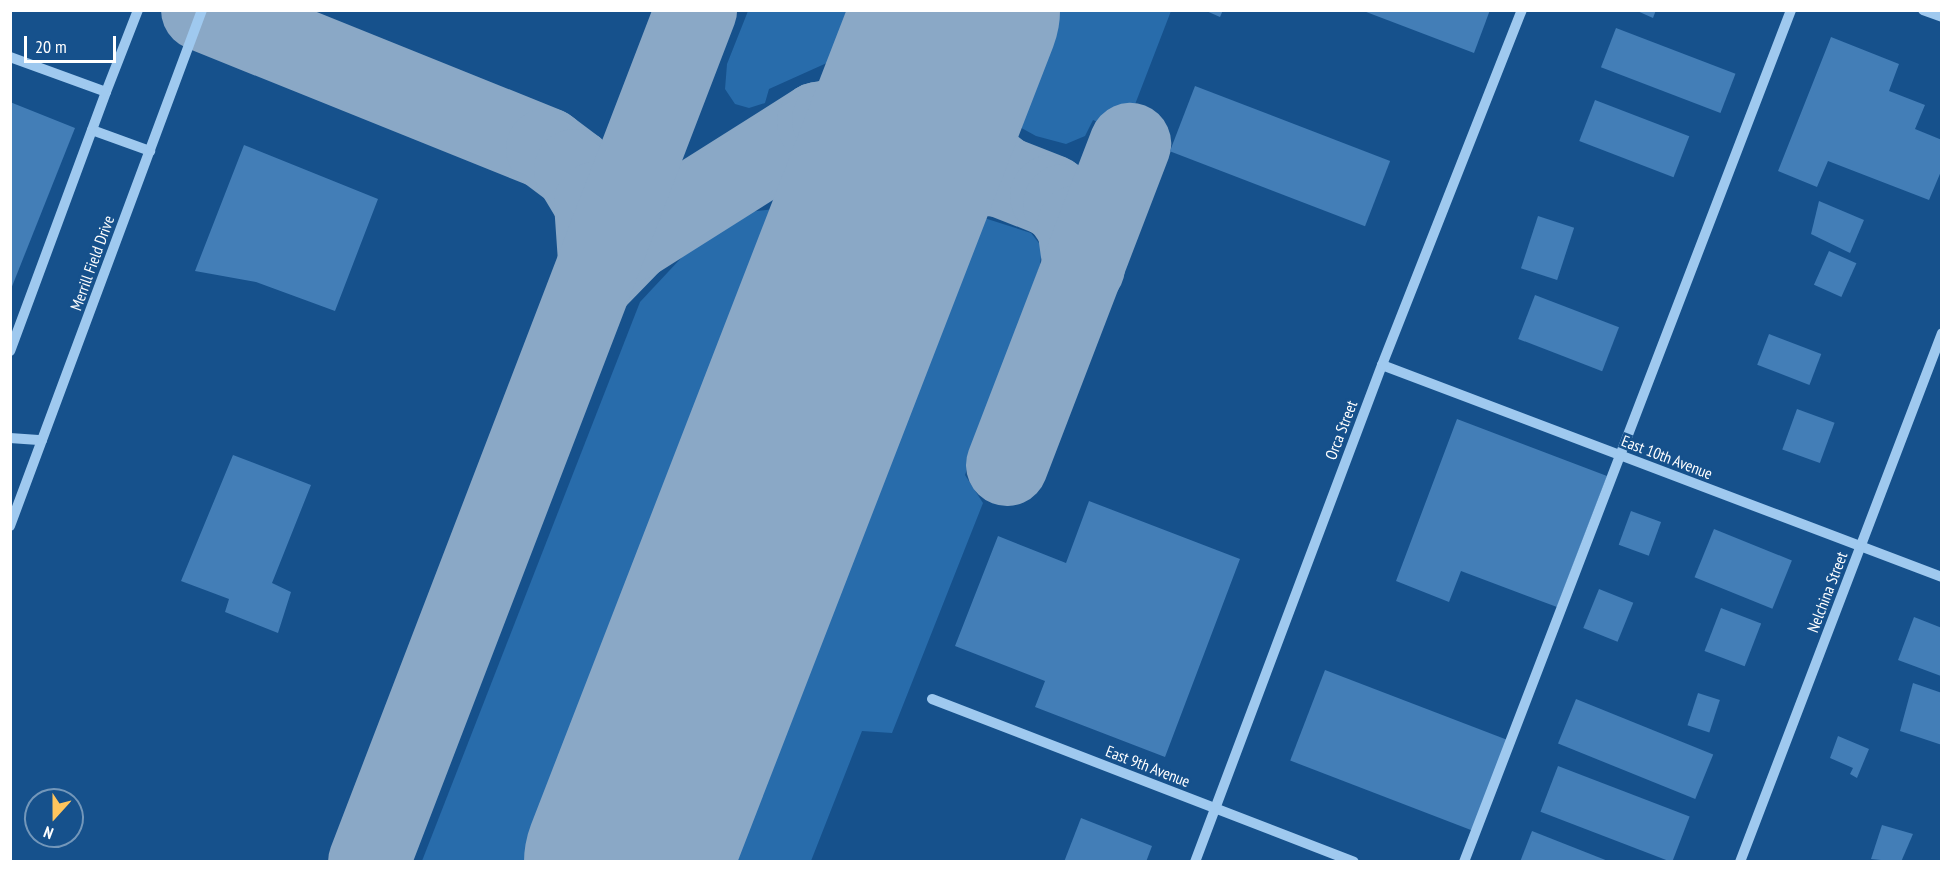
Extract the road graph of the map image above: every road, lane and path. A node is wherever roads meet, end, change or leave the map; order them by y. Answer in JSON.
{"nodes":[{"id":1,"x":138,"y":10,"type":"edge"},
{"id":2,"x":202,"y":10,"type":"edge"},
{"id":3,"x":1522,"y":10,"type":"edge"},
{"id":4,"x":1791,"y":10,"type":"edge"},
{"id":5,"x":1923,"y":10,"type":"edge"},
{"id":6,"x":1941,"y":17,"type":"edge"},
{"id":7,"x":10,"y":57,"type":"edge"},
{"id":8,"x":106,"y":92,"type":"junction"},
{"id":9,"x":92,"y":130,"type":"junction"},
{"id":10,"x":150,"y":151,"type":"junction"},
{"id":11,"x":1941,"y":333,"type":"edge"},
{"id":12,"x":10,"y":351,"type":"edge"},
{"id":13,"x":1382,"y":365,"type":"junction"},
{"id":14,"x":10,"y":438,"type":"edge"},
{"id":15,"x":42,"y":440,"type":"junction"},
{"id":16,"x":1618,"y":454,"type":"junction"},
{"id":17,"x":10,"y":525,"type":"edge"},
{"id":18,"x":1860,"y":546,"type":"junction"},
{"id":19,"x":1941,"y":577,"type":"edge"},
{"id":20,"x":932,"y":699,"type":"dead end"},
{"id":21,"x":1215,"y":808,"type":"junction"},
{"id":22,"x":1195,"y":861,"type":"edge"},
{"id":23,"x":1354,"y":861,"type":"edge"},
{"id":24,"x":1464,"y":861,"type":"edge"},
{"id":25,"x":1740,"y":861,"type":"edge"}],
"edges":[{"from":1,"to":8,"type":"street"},
{"from":2,"to":10,"type":"street","name":"Merrill Field Drive"},
{"from":3,"to":13,"type":"street","name":"Orca Street"},
{"from":4,"to":16,"type":"street"},
{"from":5,"to":6,"type":"street"},
{"from":7,"to":8,"type":"street"},
{"from":8,"to":9,"type":"street"},
{"from":9,"to":10,"type":"street"},
{"from":9,"to":12,"type":"street"},
{"from":10,"to":15,"type":"street","name":"Merrill Field Drive"},
{"from":11,"to":18,"type":"street","name":"Nelchina Street"},
{"from":13,"to":16,"type":"street","name":"East 10th Avenue"},
{"from":13,"to":21,"type":"street","name":"Orca Street"},
{"from":14,"to":15,"type":"street"},
{"from":15,"to":17,"type":"street","name":"Merrill Field Drive"},
{"from":16,"to":18,"type":"street","name":"East 10th Avenue"},
{"from":16,"to":24,"type":"street"},
{"from":18,"to":19,"type":"street","name":"East 10th Avenue"},
{"from":18,"to":25,"type":"street","name":"Nelchina Street"},
{"from":20,"to":21,"type":"street","name":"East 9th Avenue"},
{"from":21,"to":22,"type":"street","name":"Orca Street"},
{"from":21,"to":23,"type":"street","name":"East 9th Avenue"}]}
